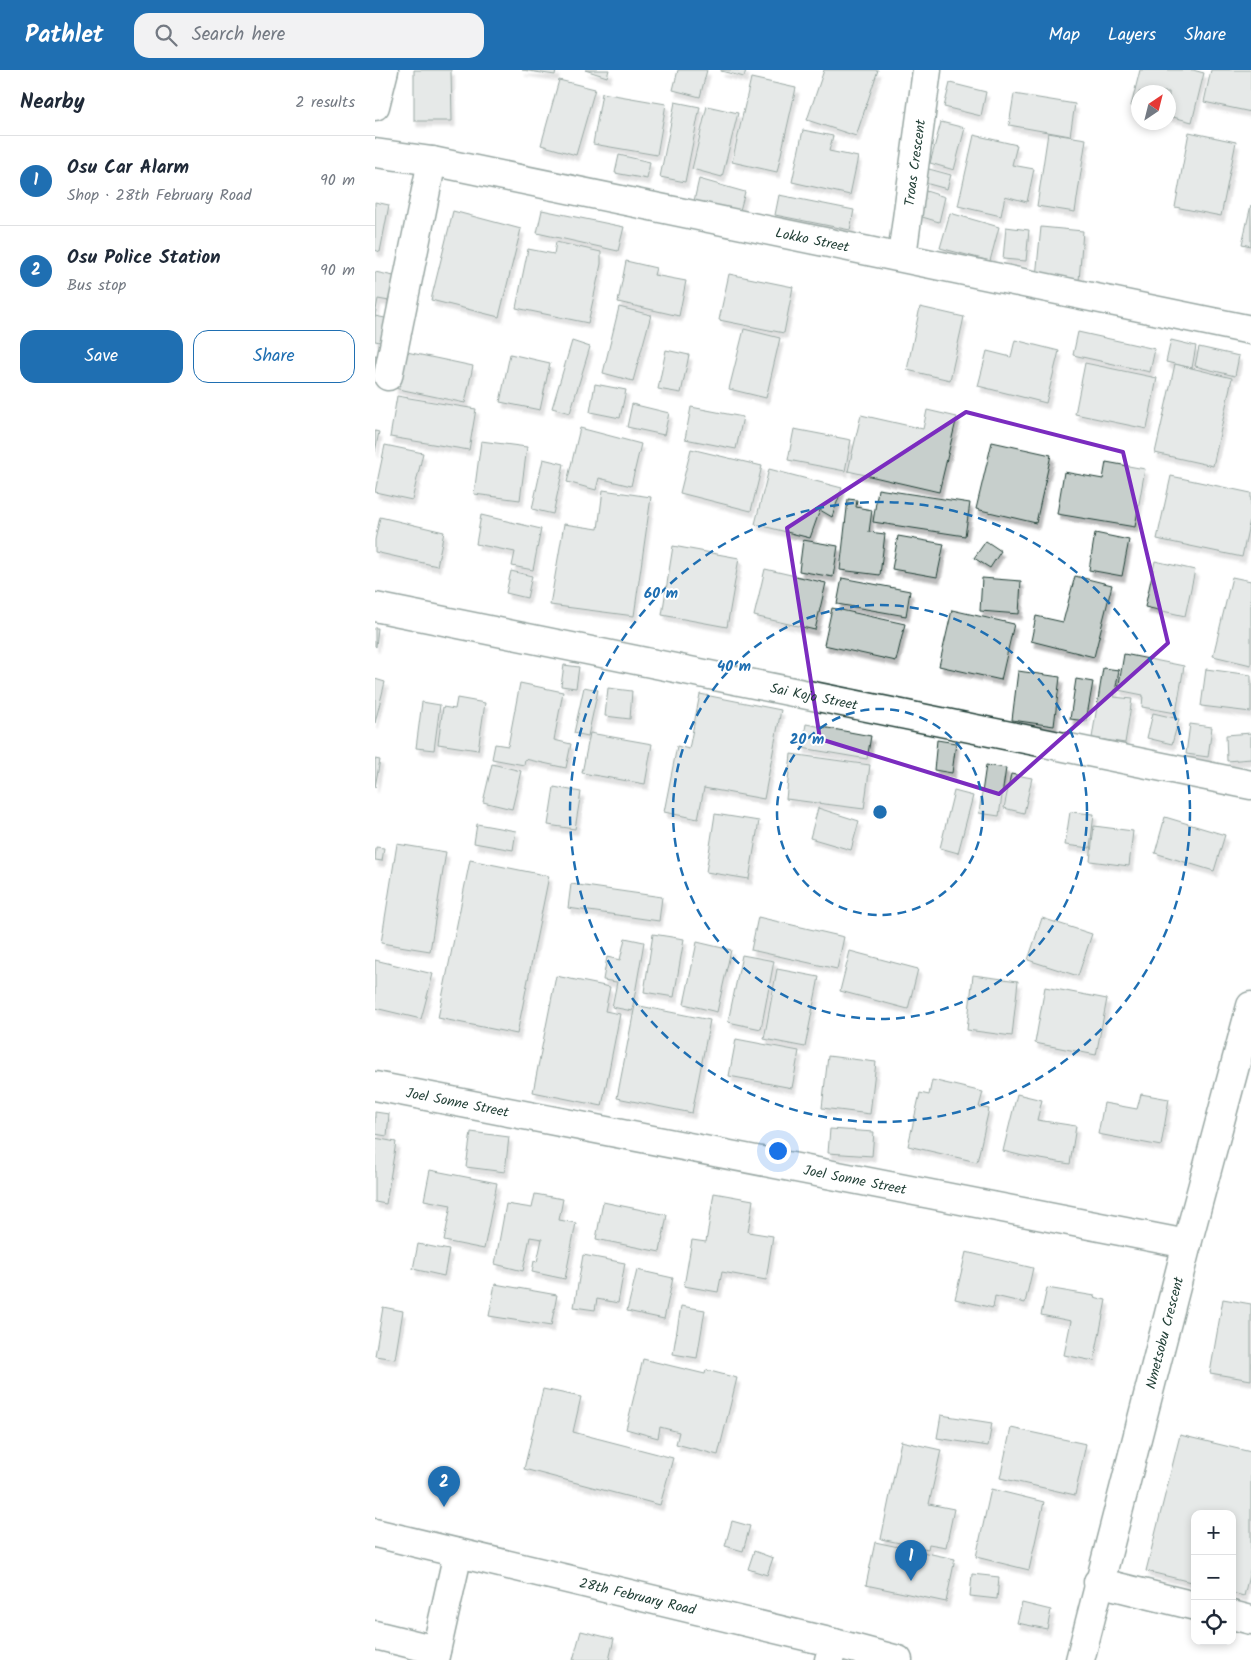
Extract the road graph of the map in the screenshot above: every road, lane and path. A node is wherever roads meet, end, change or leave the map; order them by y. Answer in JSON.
{"nodes":[{"id":1,"x":384,"y":70,"type":"edge"},
{"id":2,"x":927,"y":70,"type":"edge"},
{"id":3,"x":375,"y":106,"type":"edge"},
{"id":4,"x":375,"y":152,"type":"edge"},
{"id":5,"x":432,"y":161,"type":"junction"},
{"id":6,"x":902,"y":256,"type":"junction"},
{"id":7,"x":1251,"y":330,"type":"edge"},
{"id":8,"x":388,"y":376,"type":"dead end"},
{"id":9,"x":375,"y":608,"type":"edge"},
{"id":10,"x":1251,"y":785,"type":"edge"},
{"id":11,"x":1251,"y":1006,"type":"edge"},
{"id":12,"x":1242,"y":1080,"type":"edge"},
{"id":13,"x":375,"y":1086,"type":"edge"},
{"id":14,"x":1187,"y":1244,"type":"junction"},
{"id":15,"x":375,"y":1534,"type":"edge"},
{"id":16,"x":458,"y":1553,"type":"junction"},
{"id":17,"x":1099,"y":1582,"type":"junction"},
{"id":18,"x":1191,"y":1605,"type":"edge"},
{"id":19,"x":1236,"y":1616,"type":"edge"},
{"id":20,"x":1251,"y":1620,"type":"edge"},
{"id":21,"x":375,"y":1635,"type":"edge"},
{"id":22,"x":831,"y":1651,"type":"edge"},
{"id":23,"x":435,"y":1655,"type":"edge"},
{"id":24,"x":899,"y":1660,"type":"edge"},
{"id":25,"x":1080,"y":1660,"type":"edge"}],
"edges":[{"from":1,"to":3,"type":"street"},
{"from":2,"to":6,"type":"street","name":"Troas Crescent"},
{"from":4,"to":5,"type":"street","name":"Lokko Street"},
{"from":5,"to":6,"type":"street","name":"Lokko Street"},
{"from":5,"to":8,"type":"street"},
{"from":6,"to":7,"type":"street","name":"Lokko Street"},
{"from":9,"to":10,"type":"street","name":"Sai Kojo Street"},
{"from":11,"to":12,"type":"street","name":"Nmetsobu Crescent"},
{"from":12,"to":14,"type":"street","name":"Nmetsobu Crescent"},
{"from":13,"to":14,"type":"street","name":"Joel Sonne Street"},
{"from":14,"to":17,"type":"street","name":"Nmetsobu Crescent"},
{"from":15,"to":16,"type":"street","name":"28th February Road"},
{"from":16,"to":22,"type":"street","name":"28th February Road"},
{"from":16,"to":23,"type":"street"},
{"from":17,"to":18,"type":"street"},
{"from":17,"to":25,"type":"street","name":"Nmetsobu Crescent"},
{"from":19,"to":20,"type":"street"},
{"from":21,"to":23,"type":"street"},
{"from":22,"to":24,"type":"street","name":"28th February Road"}]}
